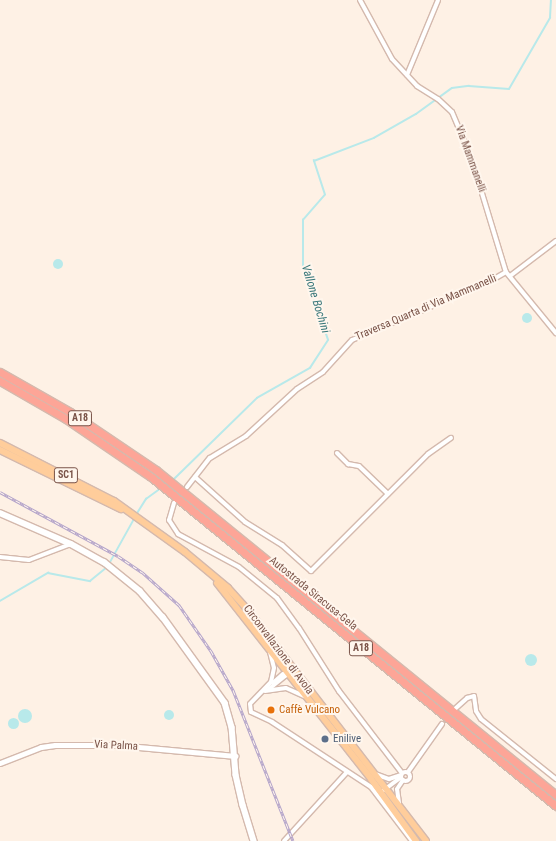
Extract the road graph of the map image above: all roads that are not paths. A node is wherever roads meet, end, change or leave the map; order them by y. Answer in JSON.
{"nodes":[{"id":1,"x":360,"y":0,"type":"edge"},
{"id":2,"x":438,"y":0,"type":"edge"},
{"id":3,"x":407,"y":75,"type":"junction"},
{"id":4,"x":556,"y":241,"type":"edge"},
{"id":5,"x":506,"y":272,"type":"junction"},
{"id":6,"x":510,"y":276,"type":"junction"},
{"id":7,"x":556,"y":333,"type":"edge"},
{"id":8,"x":0,"y":372,"type":"edge"},
{"id":9,"x":0,"y":381,"type":"edge"},
{"id":10,"x":451,"y":438,"type":"dead end"},
{"id":11,"x":0,"y":443,"type":"edge"},
{"id":12,"x":0,"y":450,"type":"edge"},
{"id":13,"x":337,"y":453,"type":"dead end"},
{"id":14,"x":196,"y":477,"type":"junction"},
{"id":15,"x":188,"y":487,"type":"dead end"},
{"id":16,"x":388,"y":494,"type":"junction"},
{"id":17,"x":174,"y":503,"type":"dead end"},
{"id":18,"x":129,"y":512,"type":"junction"},
{"id":19,"x":0,"y":513,"type":"edge"},
{"id":20,"x":71,"y":544,"type":"junction"},
{"id":21,"x":0,"y":557,"type":"edge"},
{"id":22,"x":214,"y":578,"type":"junction"},
{"id":23,"x":267,"y":645,"type":"junction"},
{"id":24,"x":289,"y":664,"type":"junction"},
{"id":25,"x":287,"y":672,"type":"junction"},
{"id":26,"x":295,"y":672,"type":"junction"},
{"id":27,"x":267,"y":690,"type":"junction"},
{"id":28,"x":307,"y":698,"type":"junction"},
{"id":29,"x":456,"y":708,"type":"dead end"},
{"id":30,"x":442,"y":724,"type":"dead end"},
{"id":31,"x":235,"y":756,"type":"junction"},
{"id":32,"x":0,"y":763,"type":"edge"},
{"id":33,"x":347,"y":772,"type":"junction"},
{"id":34,"x":408,"y":772,"type":"junction"},
{"id":35,"x":374,"y":773,"type":"junction"},
{"id":36,"x":402,"y":776,"type":"junction"},
{"id":37,"x":556,"y":779,"type":"edge"},
{"id":38,"x":399,"y":783,"type":"junction"},
{"id":39,"x":385,"y":791,"type":"junction"},
{"id":40,"x":556,"y":796,"type":"edge"},
{"id":41,"x":399,"y":806,"type":"junction"},
{"id":42,"x":556,"y":806,"type":"edge"},
{"id":43,"x":254,"y":841,"type":"edge"},
{"id":44,"x":284,"y":841,"type":"edge"},
{"id":45,"x":412,"y":841,"type":"edge"},
{"id":46,"x":416,"y":841,"type":"edge"},
{"id":47,"x":426,"y":841,"type":"edge"}],
"edges":[{"from":1,"to":3,"type":"street","name":"Via Mammanelli"},
{"from":2,"to":3,"type":"street"},
{"from":3,"to":5,"type":"street","name":"Via Mammanelli"},
{"from":4,"to":6,"type":"street"},
{"from":5,"to":6,"type":"street","name":"Via Mammanelli"},
{"from":5,"to":14,"type":"street","name":"Traversa Quarta di Via Mammanelli"},
{"from":6,"to":7,"type":"street","name":"Via Mammanelli"},
{"from":8,"to":40,"type":"highway","name":"Autostrada Siracusa-Gela","number":"A18"},
{"from":9,"to":42,"type":"highway","name":"Autostrada Siracusa-Gela","number":"A18"},
{"from":10,"to":16,"type":"street"},
{"from":11,"to":18,"type":"main road","number":"SC1"},
{"from":12,"to":18,"type":"main road","number":"SC1"},
{"from":13,"to":16,"type":"street"},
{"from":14,"to":15,"type":"street","name":"Traversa Quarta di Via Mammanelli"},
{"from":14,"to":16,"type":"street"},
{"from":17,"to":36,"type":"street"},
{"from":18,"to":22,"type":"main road","name":"Circonvallazione di Avola"},
{"from":19,"to":20,"type":"main road"},
{"from":20,"to":21,"type":"street"},
{"from":20,"to":31,"type":"main road"},
{"from":22,"to":23,"type":"main road","name":"Circonvallazione di Avola"},
{"from":22,"to":24,"type":"main road","name":"Circonvallazione di Avola"},
{"from":23,"to":25,"type":"main road","name":"Circonvallazione di Avola"},
{"from":23,"to":27,"type":"street"},
{"from":24,"to":25,"type":"street"},
{"from":24,"to":26,"type":"main road","name":"Circonvallazione di Avola"},
{"from":25,"to":26,"type":"street"},
{"from":25,"to":27,"type":"street"},
{"from":25,"to":28,"type":"main road","name":"Circonvallazione di Avola"},
{"from":26,"to":35,"type":"main road","name":"Circonvallazione di Avola"},
{"from":27,"to":28,"type":"street"},
{"from":27,"to":33,"type":"street"},
{"from":28,"to":39,"type":"main road","name":"Circonvallazione di Avola"},
{"from":29,"to":37,"type":"street"},
{"from":30,"to":34,"type":"street"},
{"from":31,"to":32,"type":"street","name":"Via Palma"},
{"from":31,"to":43,"type":"main road"},
{"from":33,"to":44,"type":"street"},
{"from":33,"to":45,"type":"street"},
{"from":34,"to":36,"type":"street"},
{"from":34,"to":36,"type":"street"},
{"from":35,"to":36,"type":"street"},
{"from":35,"to":39,"type":"main road","name":"Circonvallazione di Avola"},
{"from":36,"to":38,"type":"street"},
{"from":36,"to":39,"type":"street"},
{"from":38,"to":39,"type":"street"},
{"from":38,"to":41,"type":"street"},
{"from":39,"to":41,"type":"main road","name":"Circonvallazione di Avola"},
{"from":39,"to":46,"type":"main road","name":"Circonvallazione di Avola"},
{"from":41,"to":47,"type":"main road","name":"Circonvallazione di Avola"}]}
